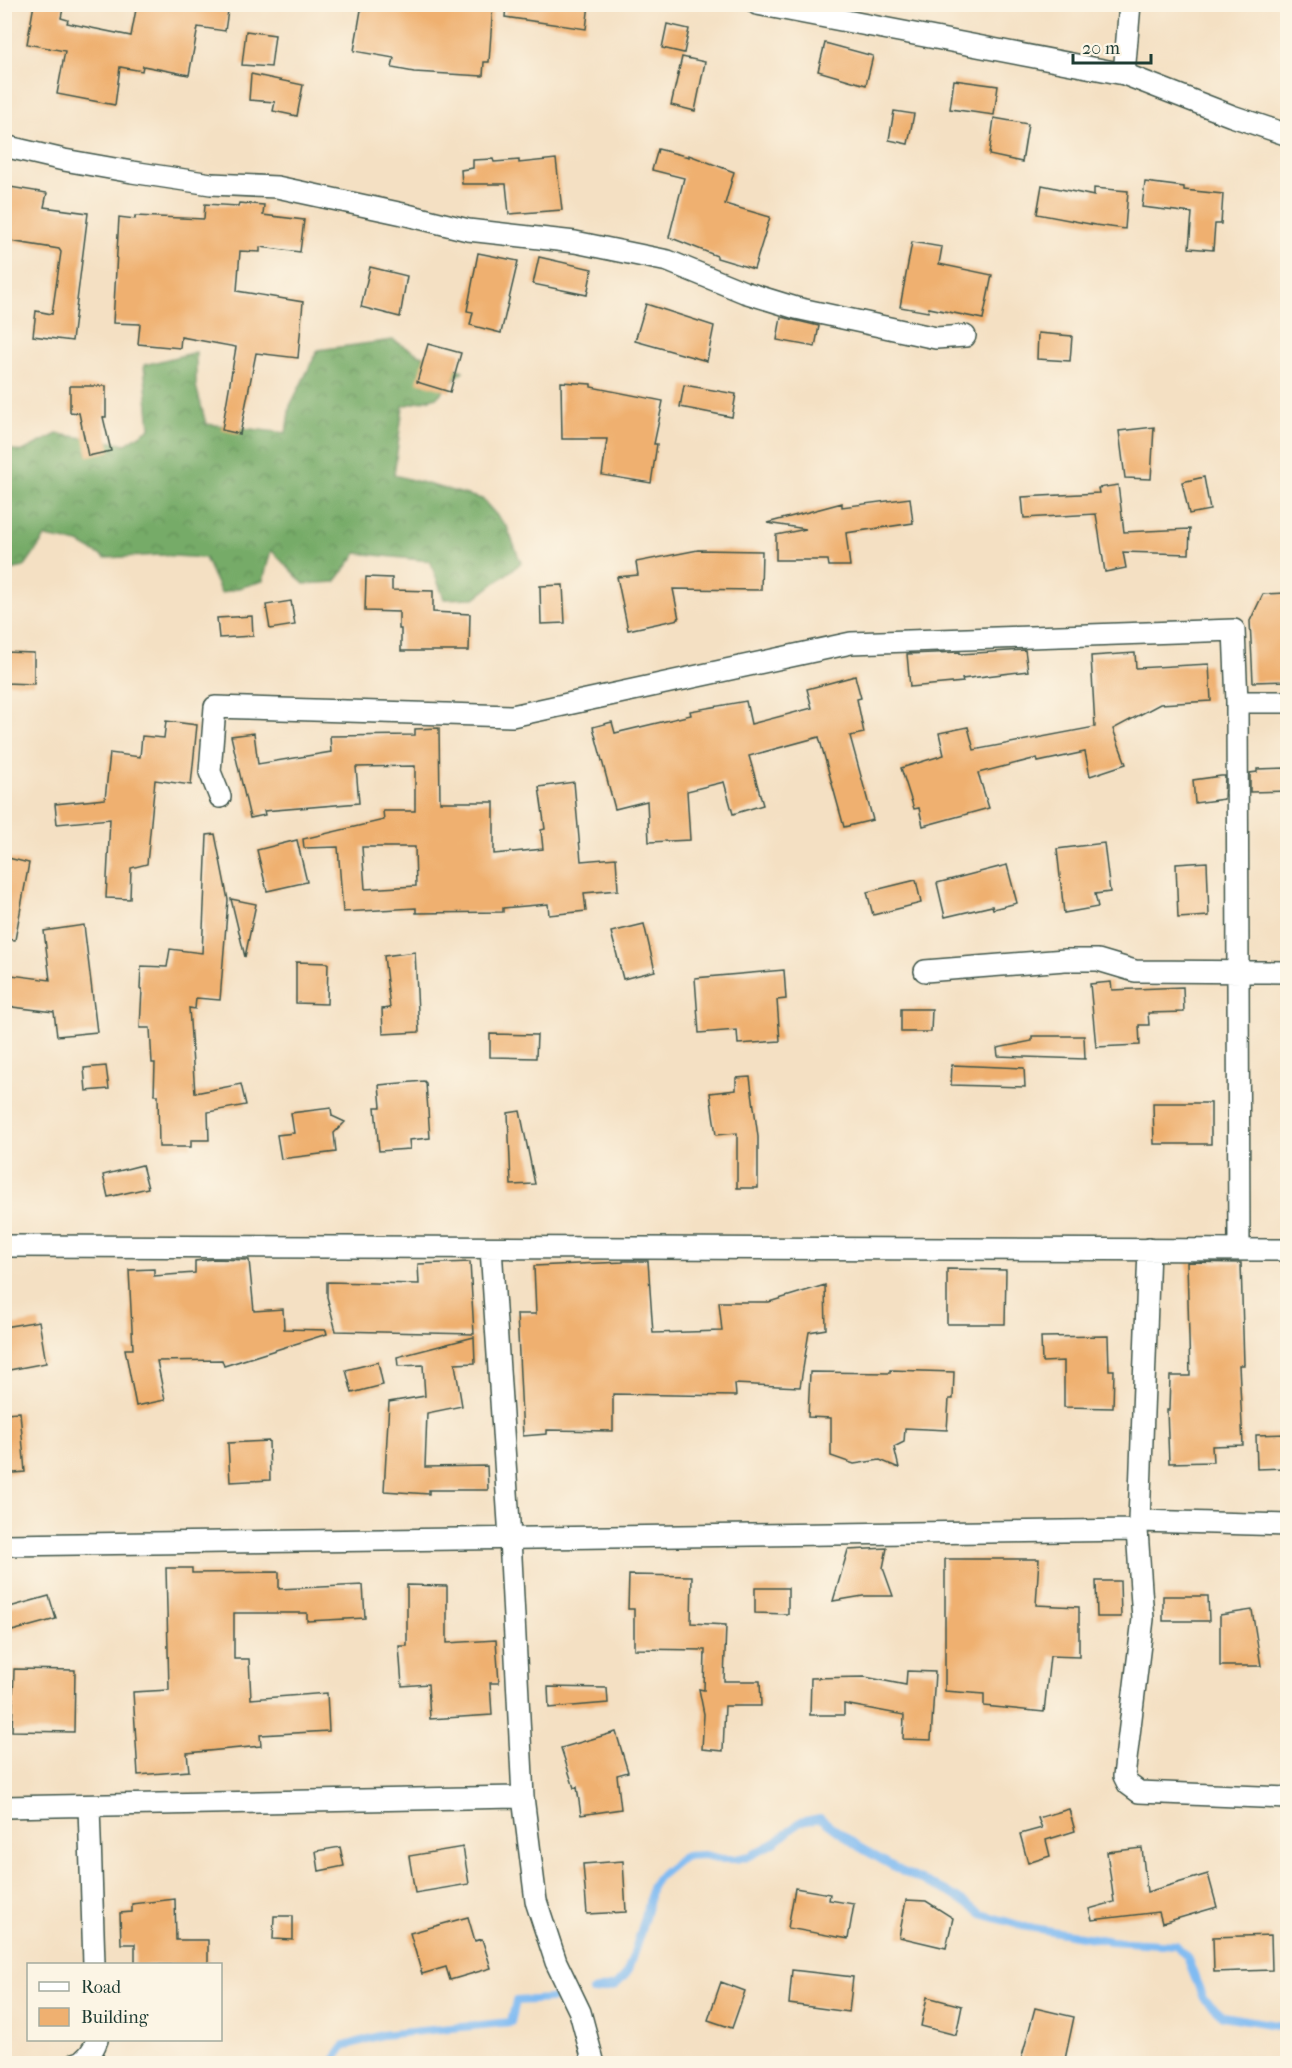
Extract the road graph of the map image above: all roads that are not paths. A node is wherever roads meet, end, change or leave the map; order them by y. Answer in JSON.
{"nodes":[{"id":1,"x":757,"y":4,"type":"edge"},
{"id":2,"x":1130,"y":4,"type":"edge"},
{"id":3,"x":1124,"y":74,"type":"junction"},
{"id":4,"x":1287,"y":135,"type":"edge"},
{"id":5,"x":4,"y":146,"type":"edge"},
{"id":6,"x":965,"y":336,"type":"dead end"},
{"id":7,"x":1237,"y":702,"type":"junction"},
{"id":8,"x":1287,"y":702,"type":"edge"},
{"id":9,"x":220,"y":797,"type":"dead end"},
{"id":10,"x":925,"y":971,"type":"dead end"},
{"id":11,"x":1287,"y":972,"type":"edge"},
{"id":12,"x":1238,"y":973,"type":"junction"},
{"id":13,"x":4,"y":1246,"type":"edge"},
{"id":14,"x":491,"y":1248,"type":"junction"},
{"id":15,"x":1149,"y":1249,"type":"junction"},
{"id":16,"x":1239,"y":1250,"type":"junction"},
{"id":17,"x":1287,"y":1250,"type":"edge"},
{"id":18,"x":1287,"y":1525,"type":"edge"},
{"id":19,"x":1138,"y":1526,"type":"junction"},
{"id":20,"x":510,"y":1538,"type":"junction"},
{"id":21,"x":4,"y":1545,"type":"edge"},
{"id":22,"x":523,"y":1797,"type":"junction"},
{"id":23,"x":1287,"y":1798,"type":"edge"},
{"id":24,"x":89,"y":1806,"type":"junction"},
{"id":25,"x":4,"y":1807,"type":"edge"},
{"id":26,"x":94,"y":1963,"type":"edge"},
{"id":27,"x":97,"y":2041,"type":"edge"},
{"id":28,"x":75,"y":2064,"type":"edge"},
{"id":29,"x":594,"y":2064,"type":"edge"}],
"edges":[{"from":1,"to":3,"type":"street"},
{"from":2,"to":3,"type":"street"},
{"from":3,"to":4,"type":"street"},
{"from":5,"to":6,"type":"street"},
{"from":7,"to":8,"type":"street"},
{"from":7,"to":9,"type":"street"},
{"from":7,"to":12,"type":"street"},
{"from":10,"to":12,"type":"street"},
{"from":11,"to":12,"type":"street"},
{"from":12,"to":16,"type":"street"},
{"from":13,"to":14,"type":"street"},
{"from":14,"to":15,"type":"street"},
{"from":14,"to":20,"type":"street"},
{"from":15,"to":16,"type":"street"},
{"from":15,"to":19,"type":"street"},
{"from":16,"to":17,"type":"street"},
{"from":18,"to":19,"type":"street"},
{"from":19,"to":20,"type":"street"},
{"from":19,"to":23,"type":"street"},
{"from":20,"to":21,"type":"street"},
{"from":20,"to":22,"type":"street"},
{"from":22,"to":24,"type":"street"},
{"from":22,"to":29,"type":"street"},
{"from":24,"to":25,"type":"street"},
{"from":24,"to":26,"type":"street"},
{"from":27,"to":28,"type":"street"}]}
